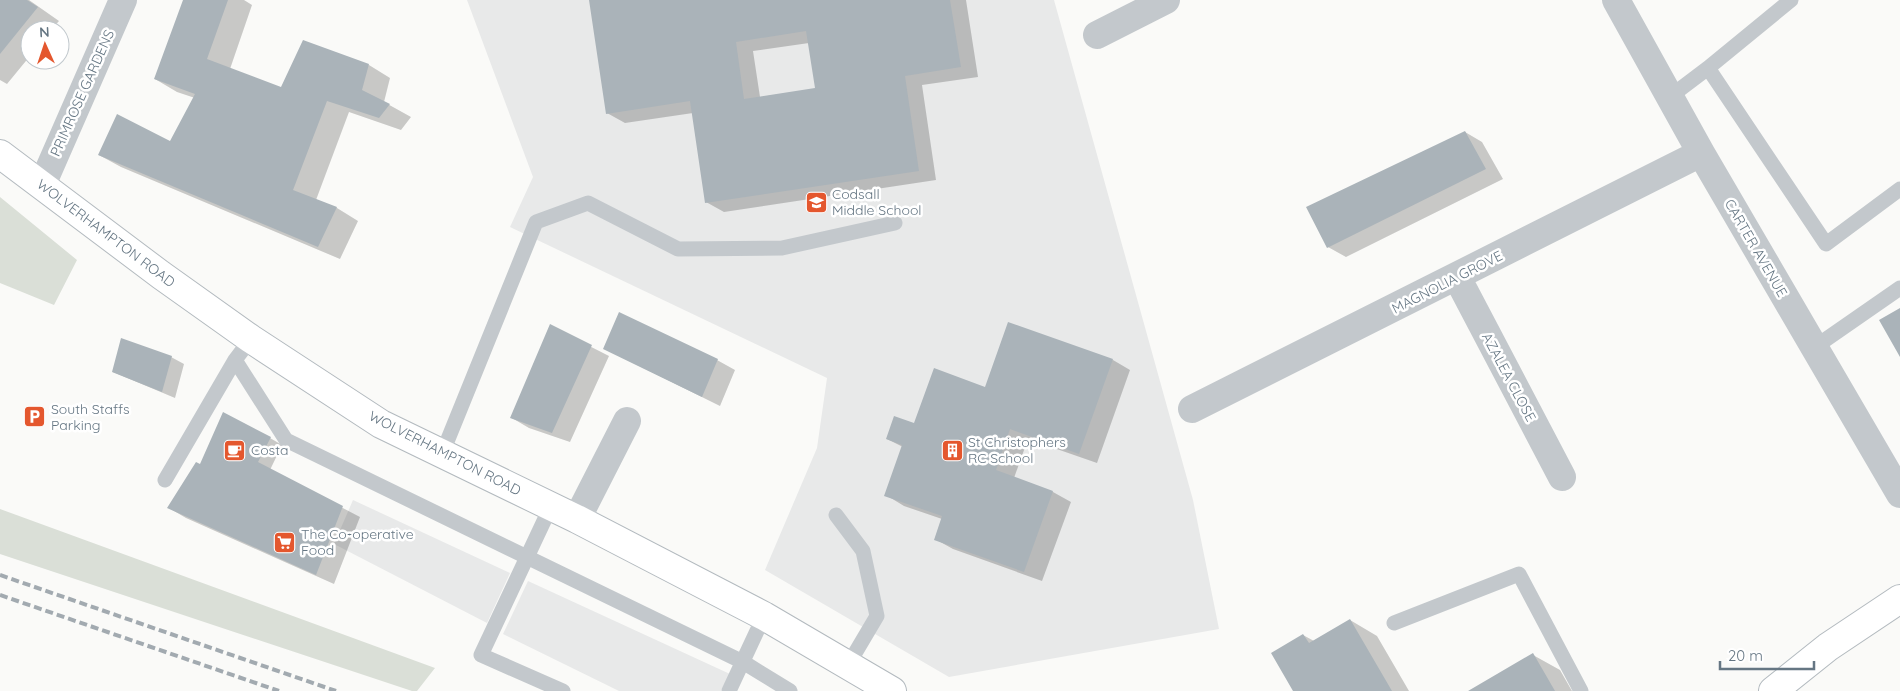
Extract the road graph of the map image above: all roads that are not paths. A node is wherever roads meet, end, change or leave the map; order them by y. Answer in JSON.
{"nodes":[{"id":1,"x":123,"y":0,"type":"edge"},
{"id":2,"x":1166,"y":0,"type":"edge"},
{"id":3,"x":1616,"y":0,"type":"edge"},
{"id":4,"x":1791,"y":0,"type":"edge"},
{"id":5,"x":1097,"y":35,"type":"dead end"},
{"id":6,"x":1708,"y":68,"type":"junction"},
{"id":7,"x":1671,"y":96,"type":"junction"},
{"id":8,"x":1700,"y":153,"type":"junction"},
{"id":9,"x":0,"y":154,"type":"edge"},
{"id":10,"x":42,"y":185,"type":"junction"},
{"id":11,"x":1900,"y":189,"type":"edge"},
{"id":12,"x":895,"y":223,"type":"dead end"},
{"id":13,"x":1457,"y":277,"type":"junction"},
{"id":14,"x":1900,"y":288,"type":"edge"},
{"id":15,"x":1815,"y":347,"type":"junction"},
{"id":16,"x":243,"y":349,"type":"junction"},
{"id":17,"x":1192,"y":408,"type":"dead end"},
{"id":18,"x":626,"y":422,"type":"dead end"},
{"id":19,"x":442,"y":454,"type":"junction"},
{"id":20,"x":1562,"y":477,"type":"dead end"},
{"id":21,"x":165,"y":480,"type":"dead end"},
{"id":22,"x":1900,"y":494,"type":"edge"},
{"id":23,"x":551,"y":506,"type":"junction"},
{"id":24,"x":836,"y":515,"type":"dead end"},
{"id":25,"x":577,"y":519,"type":"junction"},
{"id":26,"x":526,"y":557,"type":"junction"},
{"id":27,"x":1900,"y":599,"type":"edge"},
{"id":28,"x":764,"y":616,"type":"junction"},
{"id":29,"x":1394,"y":624,"type":"dead end"},
{"id":30,"x":743,"y":662,"type":"junction"},
{"id":31,"x":848,"y":665,"type":"junction"},
{"id":32,"x":563,"y":691,"type":"edge"},
{"id":33,"x":728,"y":691,"type":"edge"},
{"id":34,"x":790,"y":691,"type":"edge"},
{"id":35,"x":892,"y":691,"type":"edge"},
{"id":36,"x":1581,"y":691,"type":"edge"},
{"id":37,"x":1773,"y":691,"type":"edge"}],
"edges":[{"from":1,"to":10,"type":"street","name":"PRIMROSE GARDENS"},
{"from":2,"to":5,"type":"street"},
{"from":3,"to":7,"type":"street","name":"CARTER AVENUE"},
{"from":4,"to":6,"type":"lane"},
{"from":6,"to":7,"type":"lane"},
{"from":6,"to":11,"type":"lane"},
{"from":7,"to":8,"type":"street","name":"CARTER AVENUE"},
{"from":8,"to":13,"type":"street","name":"MAGNOLIA GROVE"},
{"from":8,"to":15,"type":"street","name":"CARTER AVENUE"},
{"from":9,"to":10,"type":"street","name":"WOLVERHAMPTON ROAD"},
{"from":10,"to":16,"type":"street","name":"WOLVERHAMPTON ROAD"},
{"from":12,"to":19,"type":"lane"},
{"from":13,"to":17,"type":"street","name":"MAGNOLIA GROVE"},
{"from":13,"to":20,"type":"street","name":"AZALEA CLOSE"},
{"from":14,"to":15,"type":"lane"},
{"from":15,"to":22,"type":"street","name":"CARTER AVENUE"},
{"from":16,"to":19,"type":"street","name":"WOLVERHAMPTON ROAD"},
{"from":16,"to":21,"type":"lane"},
{"from":16,"to":26,"type":"lane"},
{"from":18,"to":25,"type":"street"},
{"from":19,"to":23,"type":"street","name":"WOLVERHAMPTON ROAD"},
{"from":23,"to":25,"type":"street","name":"WOLVERHAMPTON ROAD"},
{"from":23,"to":26,"type":"lane"},
{"from":24,"to":31,"type":"lane"},
{"from":25,"to":28,"type":"street","name":"WOLVERHAMPTON ROAD"},
{"from":26,"to":30,"type":"lane"},
{"from":26,"to":32,"type":"lane"},
{"from":27,"to":37,"type":"street"},
{"from":28,"to":30,"type":"lane"},
{"from":28,"to":31,"type":"street","name":"WOLVERHAMPTON ROAD"},
{"from":29,"to":36,"type":"lane"},
{"from":30,"to":33,"type":"lane"},
{"from":30,"to":34,"type":"lane"},
{"from":31,"to":35,"type":"street","name":"WOLVERHAMPTON ROAD"}]}
